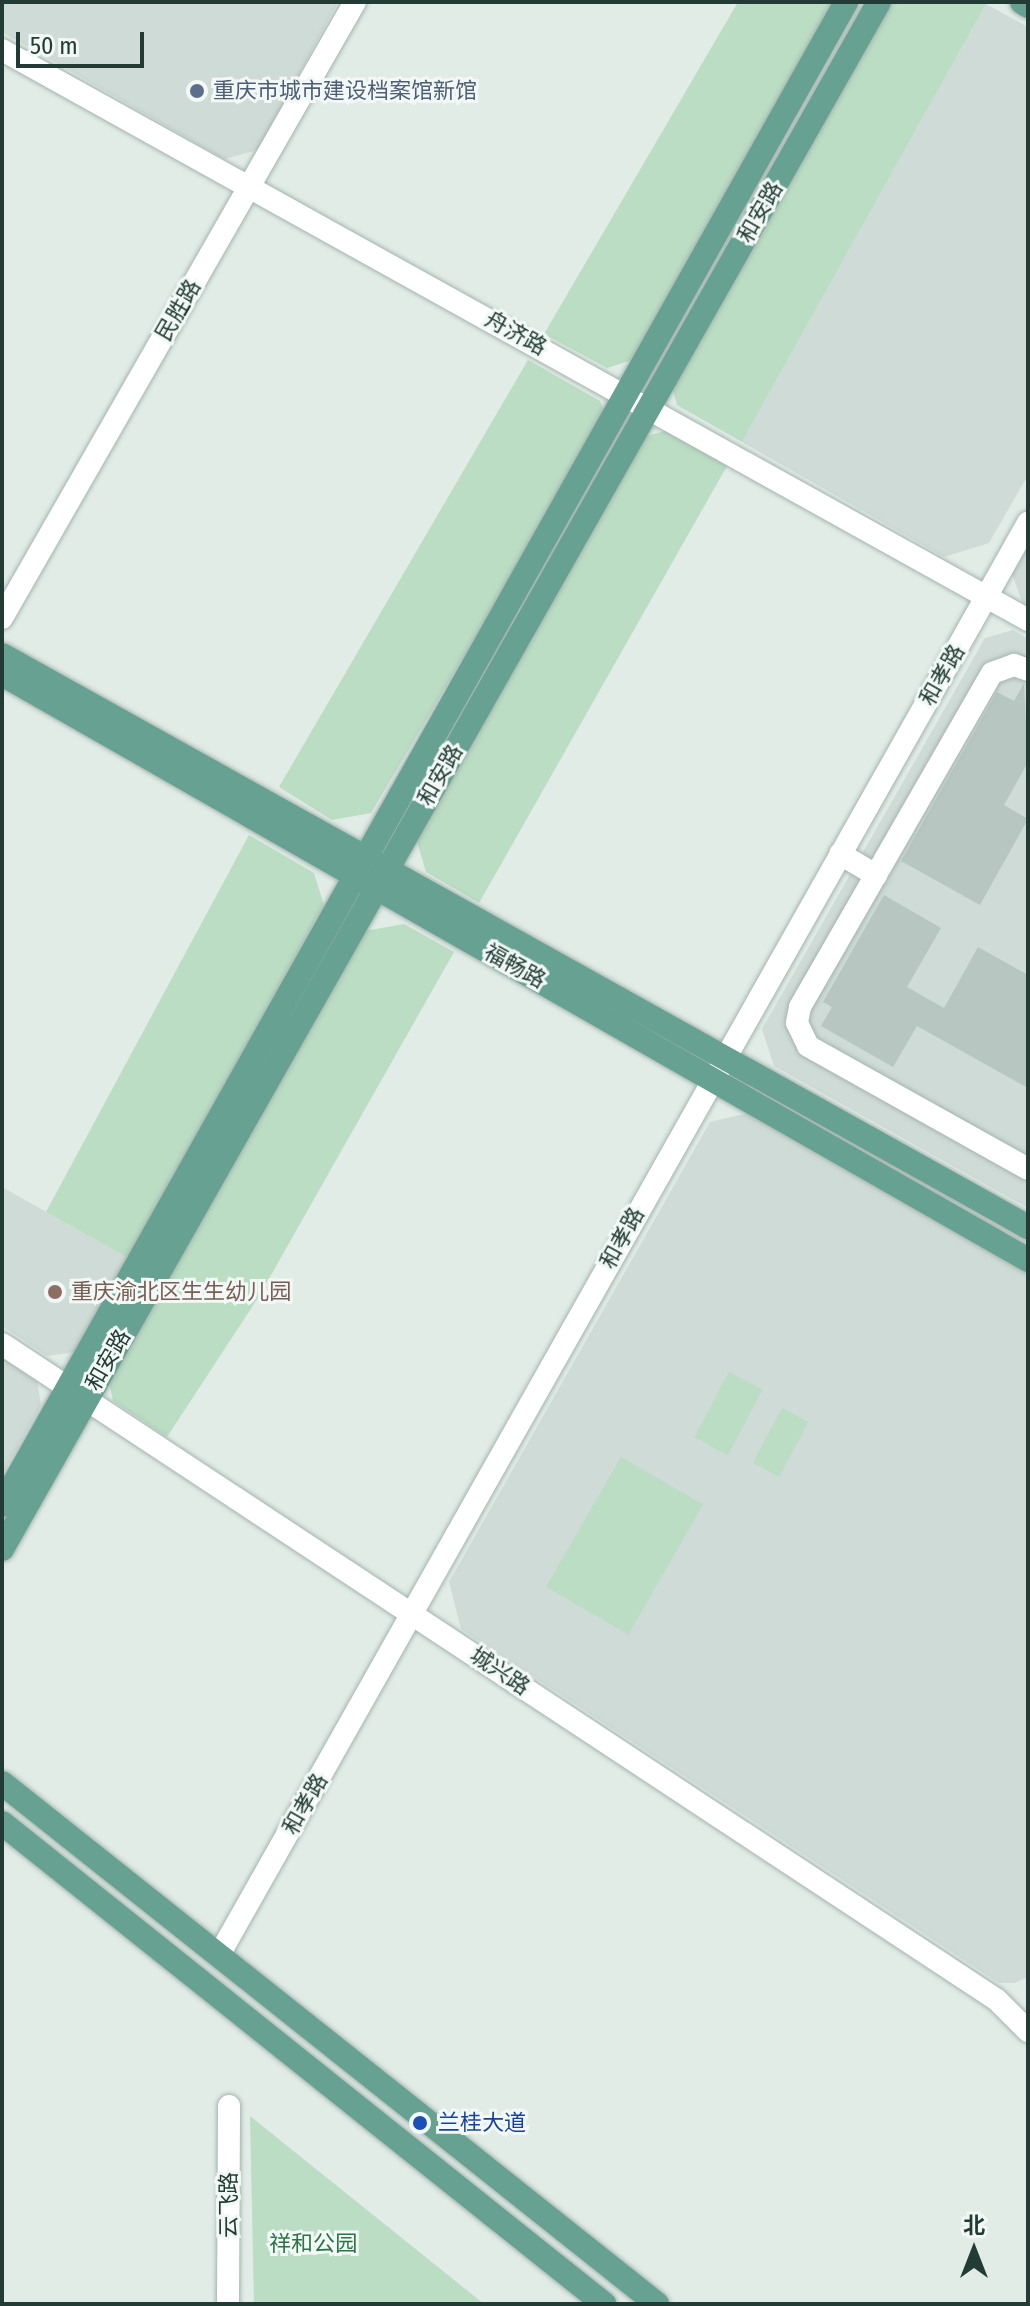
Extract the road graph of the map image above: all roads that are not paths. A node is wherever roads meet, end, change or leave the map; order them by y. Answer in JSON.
{"nodes":[{"id":1,"x":355,"y":2,"type":"edge"},
{"id":2,"x":846,"y":2,"type":"edge"},
{"id":3,"x":879,"y":2,"type":"edge"},
{"id":4,"x":1022,"y":2,"type":"edge"},
{"id":5,"x":1028,"y":6,"type":"edge"},
{"id":6,"x":2,"y":50,"type":"edge"},
{"id":7,"x":250,"y":185,"type":"junction"},
{"id":8,"x":638,"y":401,"type":"junction"},
{"id":9,"x":1028,"y":523,"type":"edge"},
{"id":10,"x":986,"y":597,"type":"junction"},
{"id":11,"x":2,"y":618,"type":"edge"},
{"id":12,"x":1028,"y":620,"type":"edge"},
{"id":13,"x":2,"y":655,"type":"edge"},
{"id":14,"x":1028,"y":670,"type":"edge"},
{"id":15,"x":2,"y":674,"type":"edge"},
{"id":16,"x":840,"y":854,"type":"junction"},
{"id":17,"x":371,"y":873,"type":"junction"},
{"id":18,"x":876,"y":875,"type":"junction"},
{"id":19,"x":718,"y":1067,"type":"junction"},
{"id":20,"x":1028,"y":1169,"type":"edge"},
{"id":21,"x":1028,"y":1227,"type":"edge"},
{"id":22,"x":1028,"y":1260,"type":"edge"},
{"id":23,"x":2,"y":1344,"type":"edge"},
{"id":24,"x":77,"y":1393,"type":"junction"},
{"id":25,"x":2,"y":1505,"type":"edge"},
{"id":26,"x":2,"y":1549,"type":"edge"},
{"id":27,"x":414,"y":1613,"type":"junction"},
{"id":28,"x":2,"y":1783,"type":"edge"},
{"id":29,"x":2,"y":1823,"type":"edge"},
{"id":30,"x":219,"y":1955,"type":"junction"},
{"id":31,"x":997,"y":2000,"type":"junction"},
{"id":32,"x":1028,"y":2000,"type":"edge"},
{"id":33,"x":1028,"y":2031,"type":"edge"},
{"id":34,"x":229,"y":2106,"type":"dead end"},
{"id":35,"x":228,"y":2304,"type":"edge"},
{"id":36,"x":604,"y":2304,"type":"edge"},
{"id":37,"x":657,"y":2304,"type":"edge"}],
"edges":[{"from":1,"to":7,"type":"street","name":"民胜路"},
{"from":2,"to":8,"type":"main road","name":"和安路"},
{"from":3,"to":8,"type":"main road","name":"和安路"},
{"from":4,"to":5,"type":"main road"},
{"from":6,"to":7,"type":"street","name":"舟济路"},
{"from":7,"to":8,"type":"street","name":"舟济路"},
{"from":7,"to":11,"type":"street","name":"民胜路"},
{"from":8,"to":10,"type":"street","name":"舟济路"},
{"from":8,"to":17,"type":"main road","name":"和安路"},
{"from":9,"to":10,"type":"street","name":"和孝路"},
{"from":10,"to":12,"type":"street","name":"舟济路"},
{"from":10,"to":16,"type":"street","name":"和孝路"},
{"from":13,"to":17,"type":"main road","name":"福畅路"},
{"from":14,"to":18,"type":"street"},
{"from":15,"to":17,"type":"main road","name":"福畅路"},
{"from":16,"to":18,"type":"street"},
{"from":16,"to":19,"type":"street","name":"和孝路"},
{"from":17,"to":19,"type":"main road","name":"福畅路"},
{"from":17,"to":24,"type":"main road","name":"和安路"},
{"from":18,"to":20,"type":"street"},
{"from":19,"to":21,"type":"main road","name":"福畅路"},
{"from":19,"to":22,"type":"main road","name":"福畅路"},
{"from":19,"to":27,"type":"street","name":"和孝路"},
{"from":23,"to":24,"type":"street","name":"城兴路"},
{"from":24,"to":25,"type":"main road","name":"和安路"},
{"from":24,"to":26,"type":"main road","name":"和安路"},
{"from":24,"to":27,"type":"street","name":"城兴路"},
{"from":27,"to":30,"type":"street","name":"和孝路"},
{"from":27,"to":31,"type":"street","name":"城兴路"},
{"from":28,"to":30,"type":"main road"},
{"from":29,"to":36,"type":"main road"},
{"from":30,"to":37,"type":"main road"},
{"from":31,"to":32,"type":"street"},
{"from":31,"to":33,"type":"street","name":"城兴路"},
{"from":34,"to":35,"type":"street","name":"云飞路"}]}
